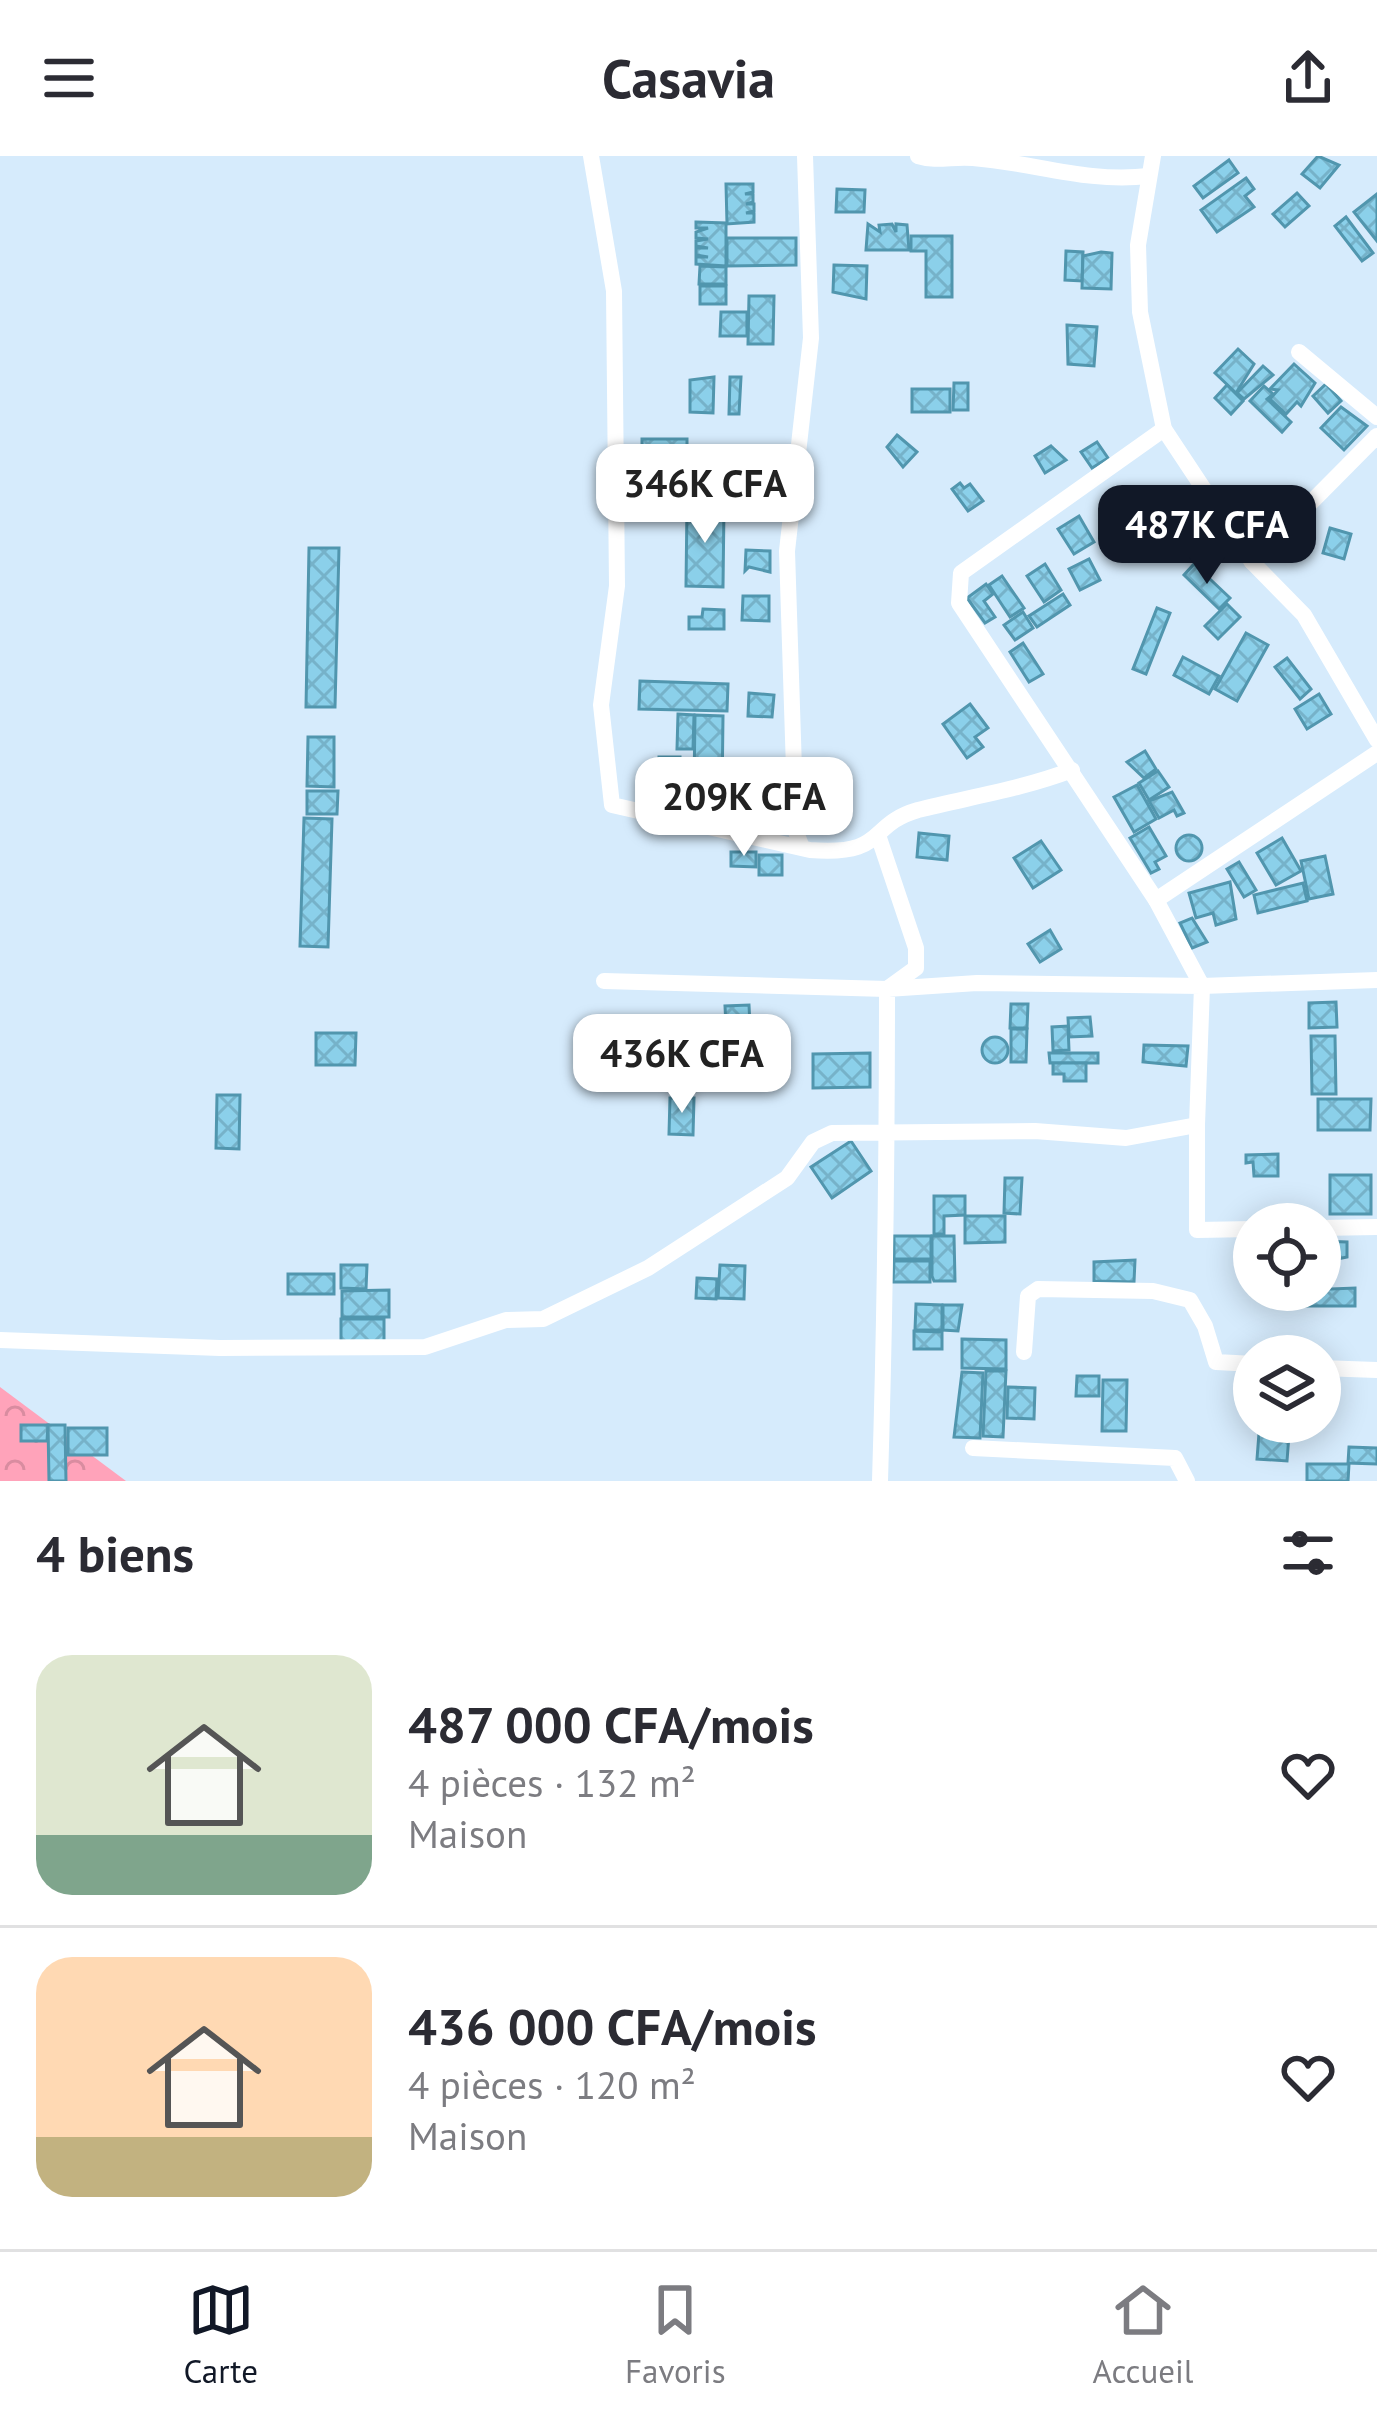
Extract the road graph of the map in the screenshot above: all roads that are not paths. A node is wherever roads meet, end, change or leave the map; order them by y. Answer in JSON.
{"nodes":[{"id":1,"x":592,"y":156,"type":"edge"},
{"id":2,"x":805,"y":156,"type":"edge"},
{"id":3,"x":918,"y":156,"type":"edge"},
{"id":4,"x":1153,"y":156,"type":"edge"},
{"id":5,"x":1149,"y":176,"type":"junction"},
{"id":6,"x":1299,"y":352,"type":"dead end"},
{"id":7,"x":1377,"y":417,"type":"edge"},
{"id":8,"x":1164,"y":428,"type":"junction"},
{"id":9,"x":1377,"y":436,"type":"edge"},
{"id":10,"x":1252,"y":562,"type":"junction"},
{"id":11,"x":1377,"y":740,"type":"edge"},
{"id":12,"x":1377,"y":753,"type":"edge"},
{"id":13,"x":1072,"y":770,"type":"junction"},
{"id":14,"x":879,"y":838,"type":"junction"},
{"id":15,"x":801,"y":845,"type":"junction"},
{"id":16,"x":1156,"y":900,"type":"junction"},
{"id":17,"x":1377,"y":980,"type":"edge"},
{"id":18,"x":604,"y":981,"type":"dead end"},
{"id":19,"x":1202,"y":986,"type":"junction"},
{"id":20,"x":887,"y":988,"type":"junction"},
{"id":21,"x":1197,"y":1125,"type":"junction"},
{"id":22,"x":887,"y":1132,"type":"junction"},
{"id":23,"x":1377,"y":1227,"type":"edge"},
{"id":24,"x":1341,"y":1228,"type":"edge"},
{"id":25,"x":1233,"y":1229,"type":"edge"},
{"id":26,"x":0,"y":1340,"type":"edge"},
{"id":27,"x":1024,"y":1352,"type":"dead end"},
{"id":28,"x":1233,"y":1363,"type":"edge"},
{"id":29,"x":1341,"y":1369,"type":"edge"},
{"id":30,"x":1377,"y":1370,"type":"edge"},
{"id":31,"x":973,"y":1448,"type":"dead end"},
{"id":32,"x":880,"y":1481,"type":"edge"},
{"id":33,"x":1186,"y":1481,"type":"edge"}],
"edges":[{"from":1,"to":15,"type":"street"},
{"from":2,"to":15,"type":"street"},
{"from":3,"to":5,"type":"street"},
{"from":4,"to":5,"type":"street"},
{"from":5,"to":8,"type":"street"},
{"from":6,"to":7,"type":"street"},
{"from":8,"to":10,"type":"street"},
{"from":8,"to":13,"type":"street"},
{"from":9,"to":10,"type":"street"},
{"from":10,"to":11,"type":"street"},
{"from":12,"to":16,"type":"street"},
{"from":13,"to":14,"type":"street"},
{"from":13,"to":16,"type":"street"},
{"from":14,"to":15,"type":"street"},
{"from":14,"to":20,"type":"street"},
{"from":16,"to":19,"type":"street"},
{"from":17,"to":19,"type":"street"},
{"from":18,"to":20,"type":"street"},
{"from":19,"to":20,"type":"street"},
{"from":19,"to":21,"type":"street"},
{"from":20,"to":22,"type":"street"},
{"from":21,"to":22,"type":"street"},
{"from":21,"to":25,"type":"street"},
{"from":22,"to":26,"type":"street"},
{"from":22,"to":32,"type":"street"},
{"from":23,"to":24,"type":"street"},
{"from":27,"to":28,"type":"street"},
{"from":29,"to":30,"type":"street"},
{"from":31,"to":33,"type":"street"}]}
